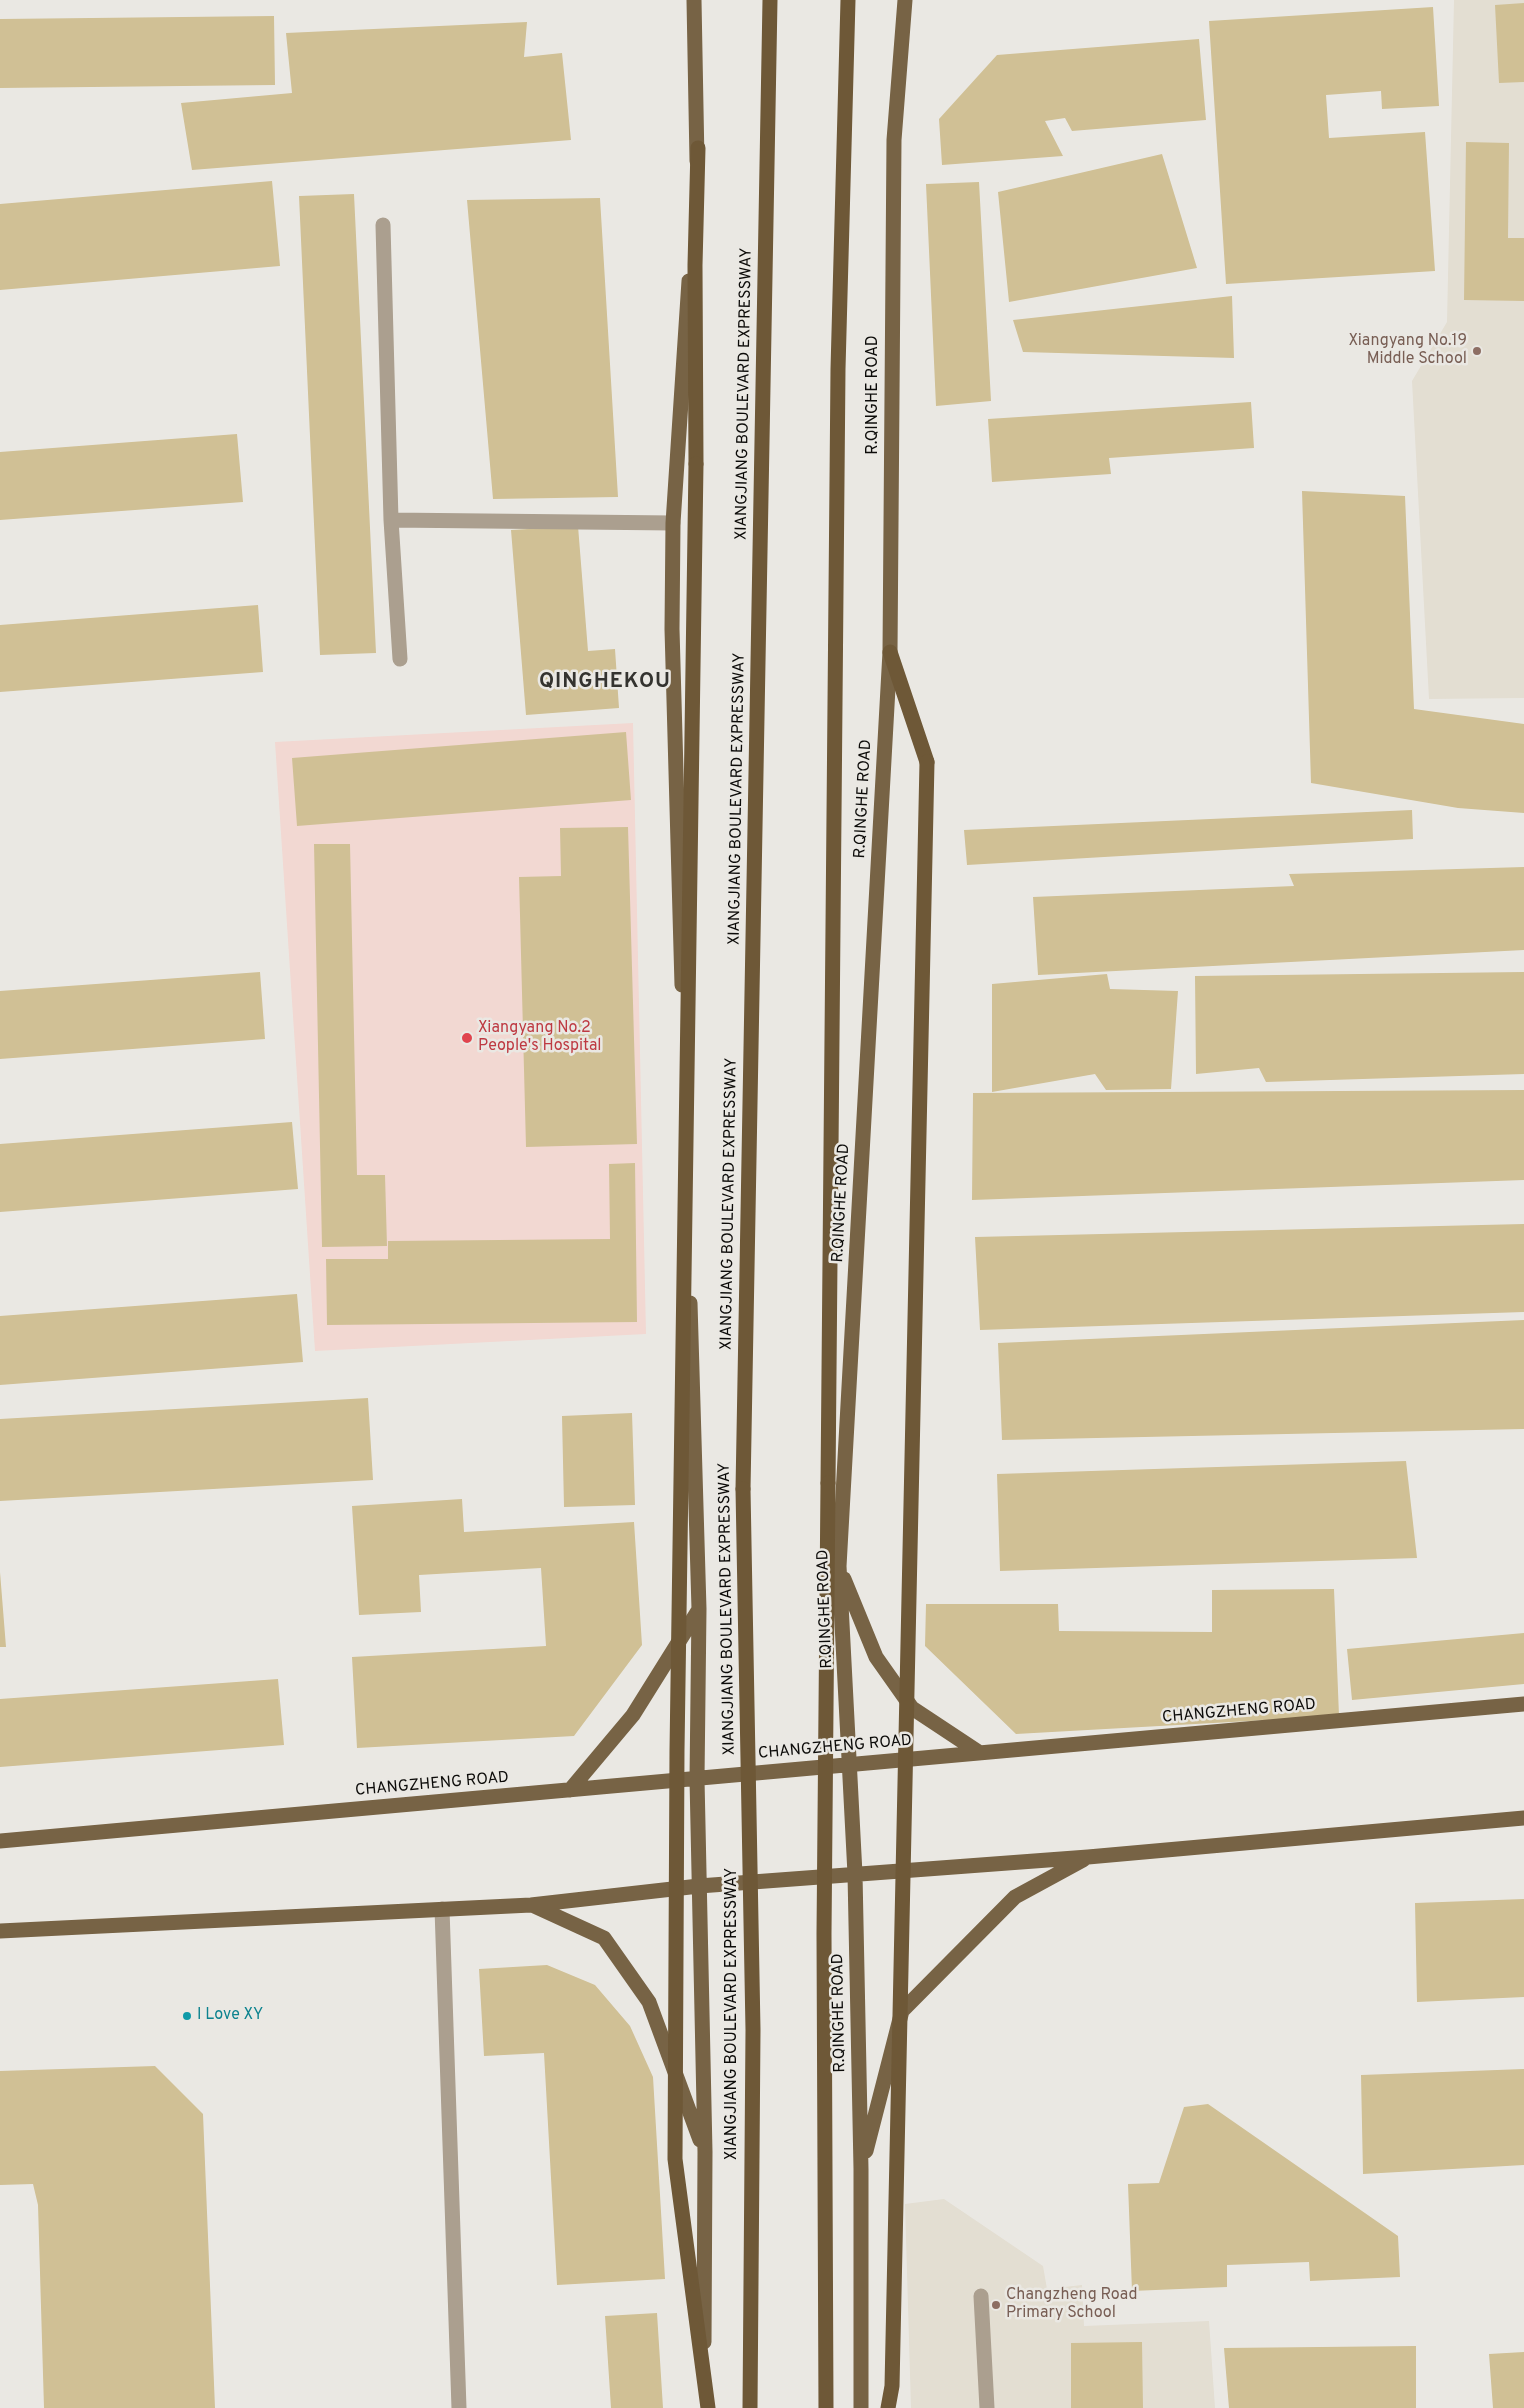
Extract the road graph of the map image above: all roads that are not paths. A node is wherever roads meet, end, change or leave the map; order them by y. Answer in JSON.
{"nodes":[{"id":1,"x":694,"y":0,"type":"edge"},
{"id":2,"x":770,"y":0,"type":"edge"},
{"id":3,"x":848,"y":0,"type":"edge"},
{"id":4,"x":905,"y":0,"type":"edge"},
{"id":5,"x":698,"y":148,"type":"junction"},
{"id":6,"x":383,"y":225,"type":"dead end"},
{"id":7,"x":391,"y":520,"type":"junction"},
{"id":8,"x":673,"y":523,"type":"junction"},
{"id":9,"x":890,"y":652,"type":"junction"},
{"id":10,"x":400,"y":659,"type":"dead end"},
{"id":11,"x":839,"y":1566,"type":"junction"},
{"id":12,"x":699,"y":1609,"type":"junction"},
{"id":13,"x":1524,"y":1704,"type":"edge"},
{"id":14,"x":980,"y":1753,"type":"junction"},
{"id":15,"x":851,"y":1764,"type":"junction"},
{"id":16,"x":697,"y":1779,"type":"junction"},
{"id":17,"x":570,"y":1790,"type":"junction"},
{"id":18,"x":1524,"y":1818,"type":"edge"},
{"id":19,"x":0,"y":1841,"type":"edge"},
{"id":20,"x":1088,"y":1856,"type":"junction"},
{"id":21,"x":855,"y":1874,"type":"junction"},
{"id":22,"x":699,"y":1886,"type":"junction"},
{"id":23,"x":531,"y":1905,"type":"junction"},
{"id":24,"x":442,"y":1909,"type":"junction"},
{"id":25,"x":0,"y":1931,"type":"edge"},
{"id":26,"x":705,"y":2152,"type":"junction"},
{"id":27,"x":861,"y":2169,"type":"junction"},
{"id":28,"x":981,"y":2296,"type":"dead end"},
{"id":29,"x":458,"y":2408,"type":"edge"},
{"id":30,"x":704,"y":2408,"type":"edge"},
{"id":31,"x":708,"y":2408,"type":"edge"},
{"id":32,"x":750,"y":2408,"type":"edge"},
{"id":33,"x":826,"y":2408,"type":"edge"},
{"id":34,"x":861,"y":2408,"type":"edge"},
{"id":35,"x":888,"y":2408,"type":"edge"},
{"id":36,"x":988,"y":2408,"type":"edge"}],
"edges":[{"from":1,"to":5,"type":"main road"},
{"from":2,"to":32,"type":"highway","name":"XIANGJIANG BOULEVARD EXPRESSWAY","bridge":true},
{"from":3,"to":33,"type":"highway","bridge":true},
{"from":4,"to":9,"type":"main road","name":"R.QINGHE ROAD"},
{"from":5,"to":8,"type":"main road"},
{"from":5,"to":31,"type":"highway","bridge":true},
{"from":6,"to":7,"type":"lane"},
{"from":7,"to":8,"type":"lane"},
{"from":7,"to":10,"type":"lane"},
{"from":8,"to":12,"type":"main road"},
{"from":9,"to":11,"type":"main road","name":"R.QINGHE ROAD"},
{"from":9,"to":35,"type":"highway","bridge":true},
{"from":11,"to":14,"type":"main road"},
{"from":11,"to":15,"type":"main road","name":"R.QINGHE ROAD"},
{"from":12,"to":16,"type":"main road"},
{"from":12,"to":17,"type":"main road"},
{"from":13,"to":14,"type":"main road","name":"CHANGZHENG ROAD"},
{"from":14,"to":15,"type":"main road","name":"CHANGZHENG ROAD"},
{"from":15,"to":16,"type":"main road","name":"CHANGZHENG ROAD"},
{"from":15,"to":21,"type":"main road","name":"R.QINGHE ROAD"},
{"from":16,"to":17,"type":"main road","name":"CHANGZHENG ROAD"},
{"from":16,"to":22,"type":"main road"},
{"from":17,"to":19,"type":"main road","name":"CHANGZHENG ROAD"},
{"from":18,"to":20,"type":"main road"},
{"from":20,"to":21,"type":"main road"},
{"from":20,"to":27,"type":"main road"},
{"from":21,"to":22,"type":"main road"},
{"from":21,"to":27,"type":"main road","name":"R.QINGHE ROAD"},
{"from":22,"to":23,"type":"main road"},
{"from":22,"to":26,"type":"main road"},
{"from":23,"to":24,"type":"main road"},
{"from":23,"to":26,"type":"main road"},
{"from":24,"to":25,"type":"main road"},
{"from":24,"to":29,"type":"lane"},
{"from":26,"to":30,"type":"main road"},
{"from":27,"to":34,"type":"main road","name":"R.QINGHE ROAD"},
{"from":28,"to":36,"type":"lane"}]}
